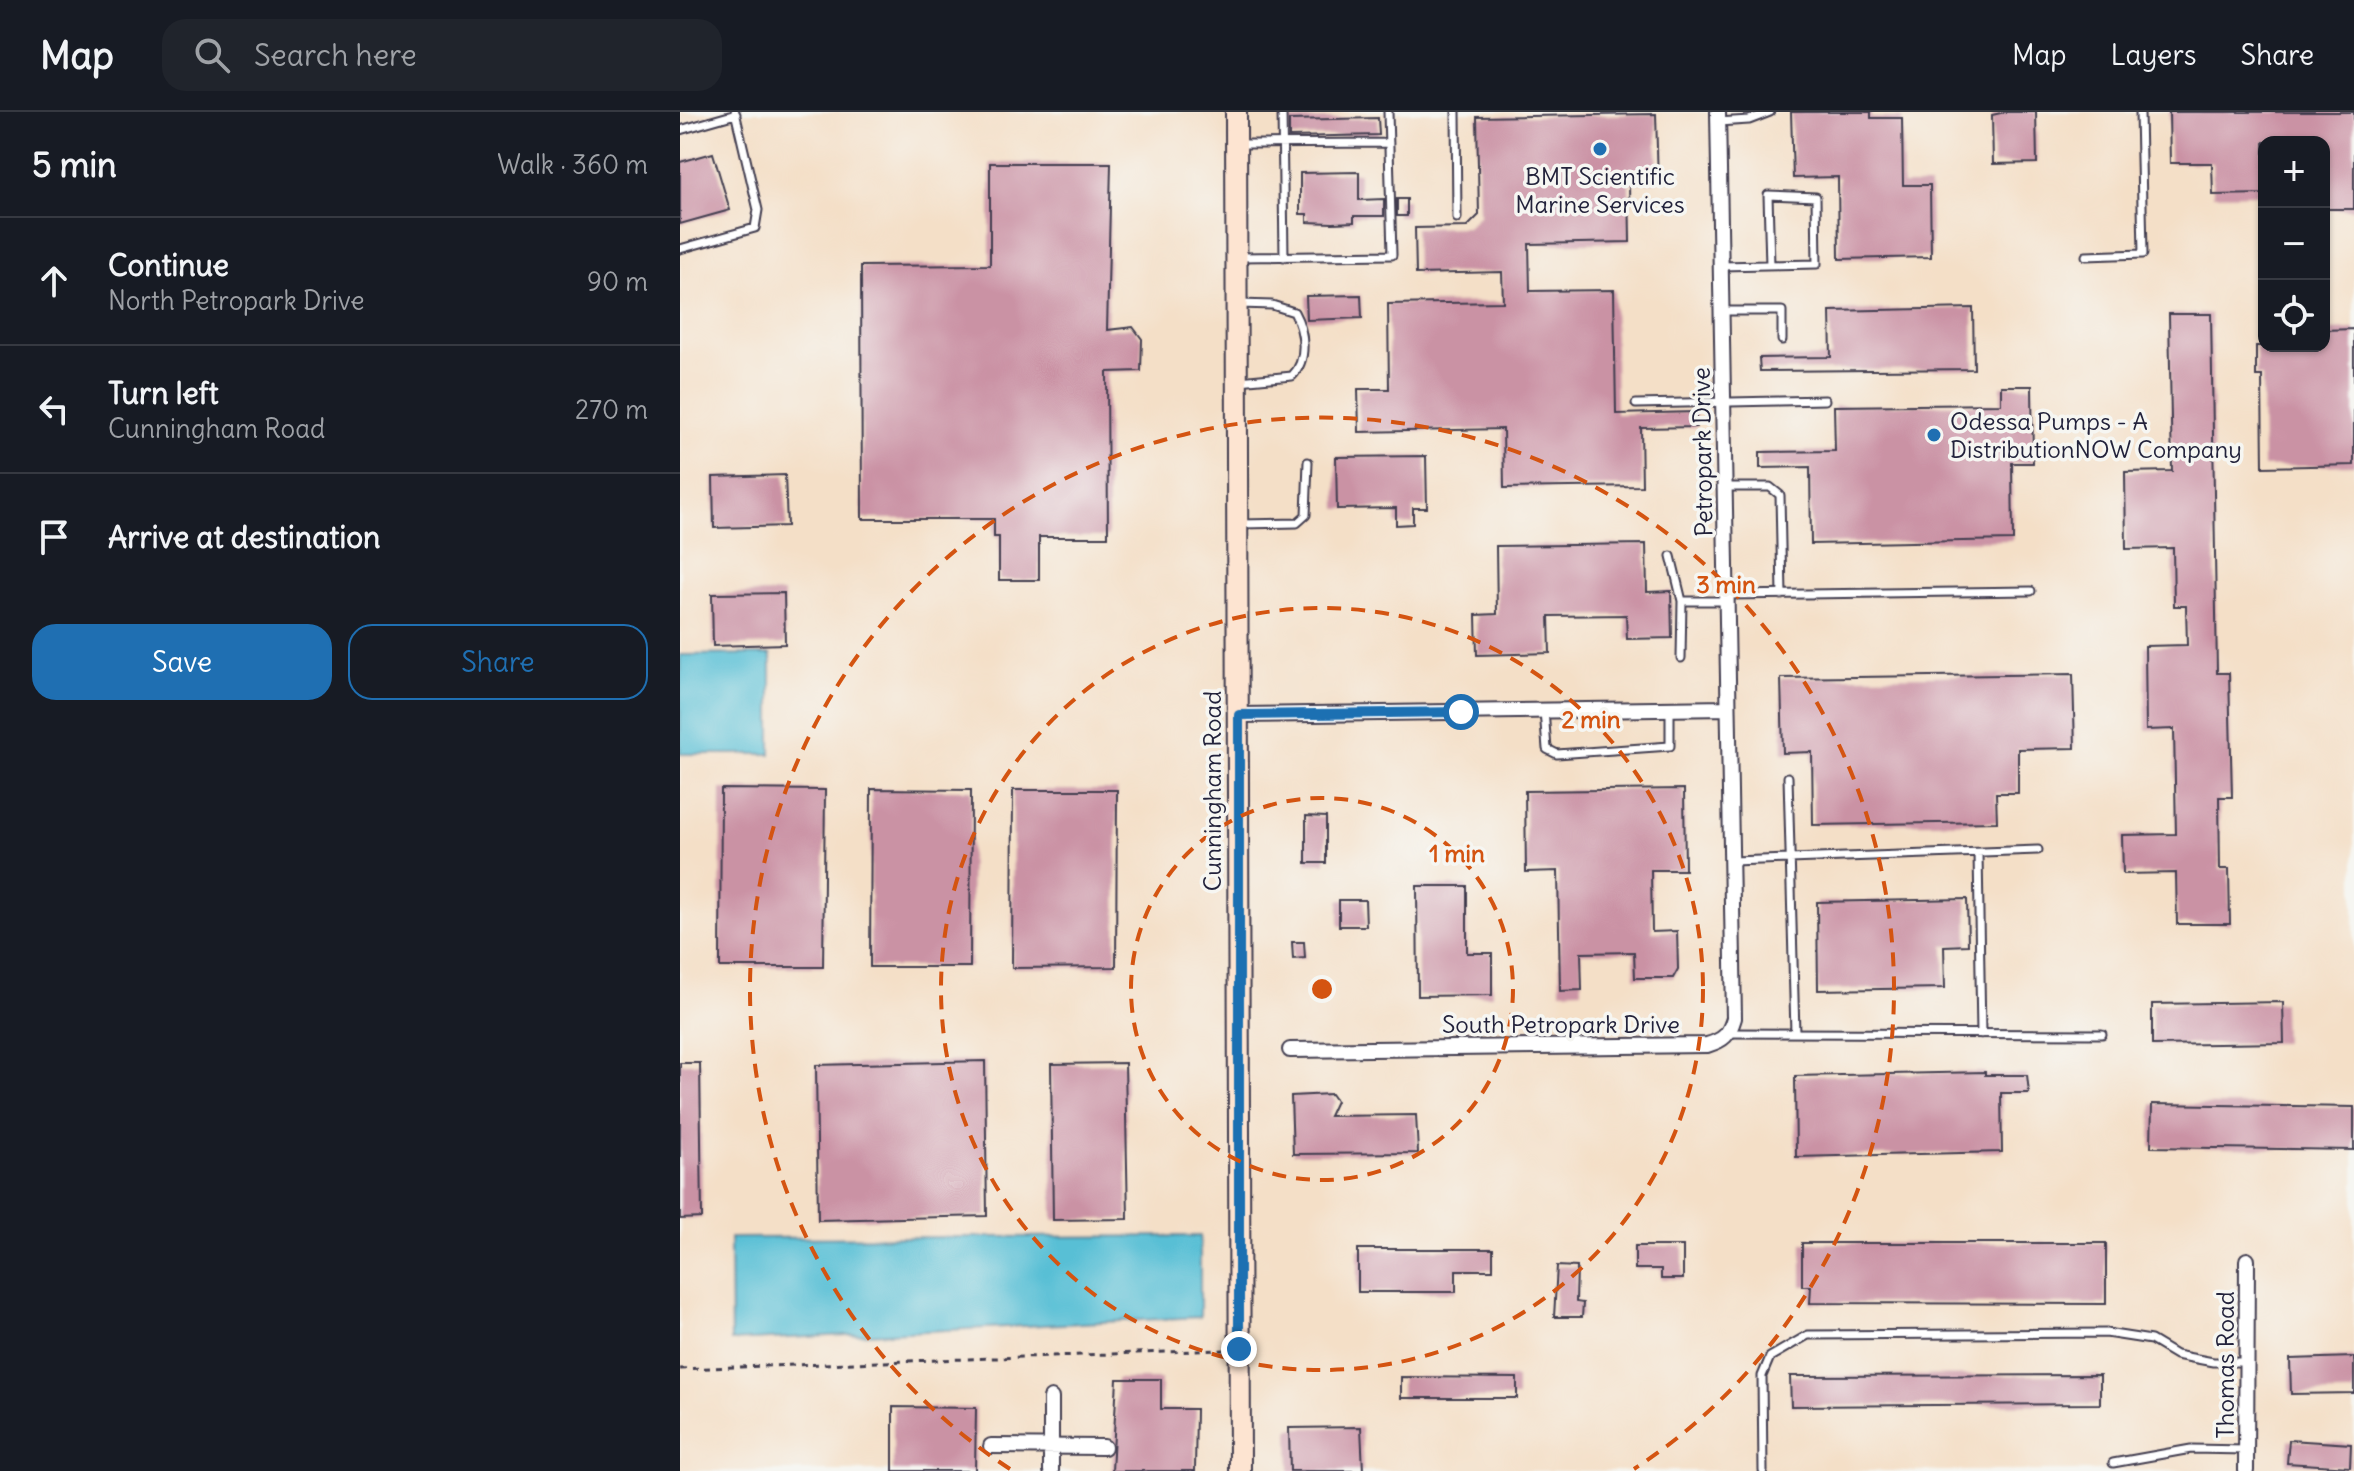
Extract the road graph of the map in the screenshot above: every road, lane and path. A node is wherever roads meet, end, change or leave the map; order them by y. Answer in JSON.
{"nodes":[{"id":1,"x":1236,"y":112,"type":"edge"},
{"id":2,"x":1282,"y":112,"type":"edge"},
{"id":3,"x":1388,"y":112,"type":"edge"},
{"id":4,"x":1456,"y":112,"type":"edge"},
{"id":5,"x":1770,"y":112,"type":"edge"},
{"id":6,"x":2140,"y":112,"type":"edge"},
{"id":7,"x":735,"y":113,"type":"edge"},
{"id":8,"x":1718,"y":117,"type":"edge"},
{"id":9,"x":680,"y":130,"type":"edge"},
{"id":10,"x":1389,"y":143,"type":"junction"},
{"id":11,"x":1236,"y":144,"type":"junction"},
{"id":12,"x":1282,"y":144,"type":"junction"},
{"id":13,"x":1457,"y":218,"type":"dead end"},
{"id":14,"x":680,"y":249,"type":"edge"},
{"id":15,"x":2086,"y":256,"type":"dead end"},
{"id":16,"x":1237,"y":257,"type":"junction"},
{"id":17,"x":1284,"y":257,"type":"junction"},
{"id":18,"x":1770,"y":265,"type":"junction"},
{"id":19,"x":1721,"y":266,"type":"junction"},
{"id":20,"x":1238,"y":304,"type":"junction"},
{"id":21,"x":1722,"y":311,"type":"junction"},
{"id":22,"x":1782,"y":340,"type":"dead end"},
{"id":23,"x":1239,"y":381,"type":"junction"},
{"id":24,"x":1825,"y":400,"type":"dead end"},
{"id":25,"x":1723,"y":402,"type":"junction"},
{"id":26,"x":1636,"y":404,"type":"dead end"},
{"id":27,"x":1308,"y":462,"type":"dead end"},
{"id":28,"x":1724,"y":487,"type":"junction"},
{"id":29,"x":1239,"y":524,"type":"junction"},
{"id":30,"x":1671,"y":556,"type":"dead end"},
{"id":31,"x":2031,"y":591,"type":"dead end"},
{"id":32,"x":1782,"y":595,"type":"junction"},
{"id":33,"x":1726,"y":598,"type":"junction"},
{"id":34,"x":1682,"y":601,"type":"junction"},
{"id":35,"x":1681,"y":658,"type":"dead end"},
{"id":36,"x":1670,"y":708,"type":"junction"},
{"id":37,"x":1728,"y":708,"type":"junction"},
{"id":38,"x":1544,"y":710,"type":"junction"},
{"id":39,"x":1239,"y":715,"type":"junction"},
{"id":40,"x":1788,"y":777,"type":"dead end"},
{"id":41,"x":2038,"y":850,"type":"dead end"},
{"id":42,"x":1978,"y":853,"type":"junction"},
{"id":43,"x":1730,"y":861,"type":"junction"},
{"id":44,"x":1790,"y":861,"type":"junction"},
{"id":45,"x":1729,"y":1033,"type":"junction"},
{"id":46,"x":1795,"y":1033,"type":"junction"},
{"id":47,"x":1981,"y":1034,"type":"junction"},
{"id":48,"x":2102,"y":1034,"type":"dead end"},
{"id":49,"x":1290,"y":1050,"type":"dead end"},
{"id":50,"x":2247,"y":1260,"type":"dead end"},
{"id":51,"x":1239,"y":1349,"type":"junction"},
{"id":52,"x":2247,"y":1362,"type":"junction"},
{"id":53,"x":680,"y":1369,"type":"edge"},
{"id":54,"x":1051,"y":1398,"type":"dead end"},
{"id":55,"x":991,"y":1446,"type":"dead end"},
{"id":56,"x":1051,"y":1446,"type":"junction"},
{"id":57,"x":1104,"y":1447,"type":"dead end"},
{"id":58,"x":2247,"y":1450,"type":"junction"},
{"id":59,"x":2113,"y":1463,"type":"dead end"},
{"id":60,"x":1051,"y":1471,"type":"edge"},
{"id":61,"x":1240,"y":1471,"type":"edge"},
{"id":62,"x":1763,"y":1471,"type":"edge"},
{"id":63,"x":2246,"y":1471,"type":"edge"}],
"edges":[{"from":1,"to":11,"type":"street","name":"Cunningham Road"},
{"from":2,"to":12,"type":"lane"},
{"from":3,"to":10,"type":"lane"},
{"from":4,"to":13,"type":"lane"},
{"from":5,"to":8,"type":"lane"},
{"from":6,"to":15,"type":"lane"},
{"from":7,"to":9,"type":"lane"},
{"from":7,"to":14,"type":"lane"},
{"from":8,"to":19,"type":"street","name":"Petropark Drive"},
{"from":10,"to":12,"type":"lane"},
{"from":10,"to":17,"type":"lane"},
{"from":11,"to":12,"type":"lane"},
{"from":11,"to":16,"type":"street","name":"Cunningham Road"},
{"from":12,"to":17,"type":"lane"},
{"from":16,"to":17,"type":"lane"},
{"from":16,"to":20,"type":"street","name":"Cunningham Road"},
{"from":18,"to":18,"type":"lane"},
{"from":18,"to":19,"type":"lane"},
{"from":19,"to":21,"type":"street","name":"Petropark Drive"},
{"from":20,"to":23,"type":"street","name":"Cunningham Road"},
{"from":20,"to":23,"type":"lane"},
{"from":21,"to":22,"type":"lane"},
{"from":21,"to":25,"type":"street","name":"Petropark Drive"},
{"from":23,"to":29,"type":"street","name":"Cunningham Road"},
{"from":24,"to":25,"type":"lane"},
{"from":25,"to":26,"type":"lane"},
{"from":25,"to":28,"type":"street","name":"Petropark Drive"},
{"from":27,"to":29,"type":"lane"},
{"from":28,"to":32,"type":"lane"},
{"from":28,"to":33,"type":"street","name":"Petropark Drive"},
{"from":29,"to":39,"type":"street","name":"Cunningham Road"},
{"from":30,"to":34,"type":"lane"},
{"from":31,"to":32,"type":"lane"},
{"from":32,"to":33,"type":"lane"},
{"from":33,"to":34,"type":"lane"},
{"from":33,"to":37,"type":"street","name":"Petropark Drive"},
{"from":34,"to":35,"type":"lane"},
{"from":36,"to":37,"type":"street"},
{"from":36,"to":38,"type":"street"},
{"from":36,"to":38,"type":"lane"},
{"from":37,"to":43,"type":"street","name":"Petropark Drive"},
{"from":38,"to":39,"type":"street"},
{"from":39,"to":51,"type":"street","name":"Cunningham Road"},
{"from":40,"to":44,"type":"lane"},
{"from":41,"to":42,"type":"lane"},
{"from":42,"to":44,"type":"lane"},
{"from":42,"to":47,"type":"lane"},
{"from":43,"to":44,"type":"lane"},
{"from":43,"to":45,"type":"street","name":"Petropark Drive"},
{"from":44,"to":46,"type":"lane"},
{"from":45,"to":46,"type":"lane"},
{"from":45,"to":49,"type":"street","name":"South Petropark Drive"},
{"from":46,"to":47,"type":"lane"},
{"from":47,"to":48,"type":"lane"},
{"from":50,"to":52,"type":"street","name":"Thomas Road"},
{"from":51,"to":53,"type":"path"},
{"from":51,"to":61,"type":"street","name":"Cunningham Road"},
{"from":52,"to":58,"type":"street","name":"Thomas Road"},
{"from":52,"to":62,"type":"lane"},
{"from":54,"to":56,"type":"street"},
{"from":55,"to":56,"type":"street"},
{"from":56,"to":57,"type":"street"},
{"from":56,"to":60,"type":"street"},
{"from":58,"to":59,"type":"lane"},
{"from":58,"to":63,"type":"street","name":"Thomas Road"}]}
